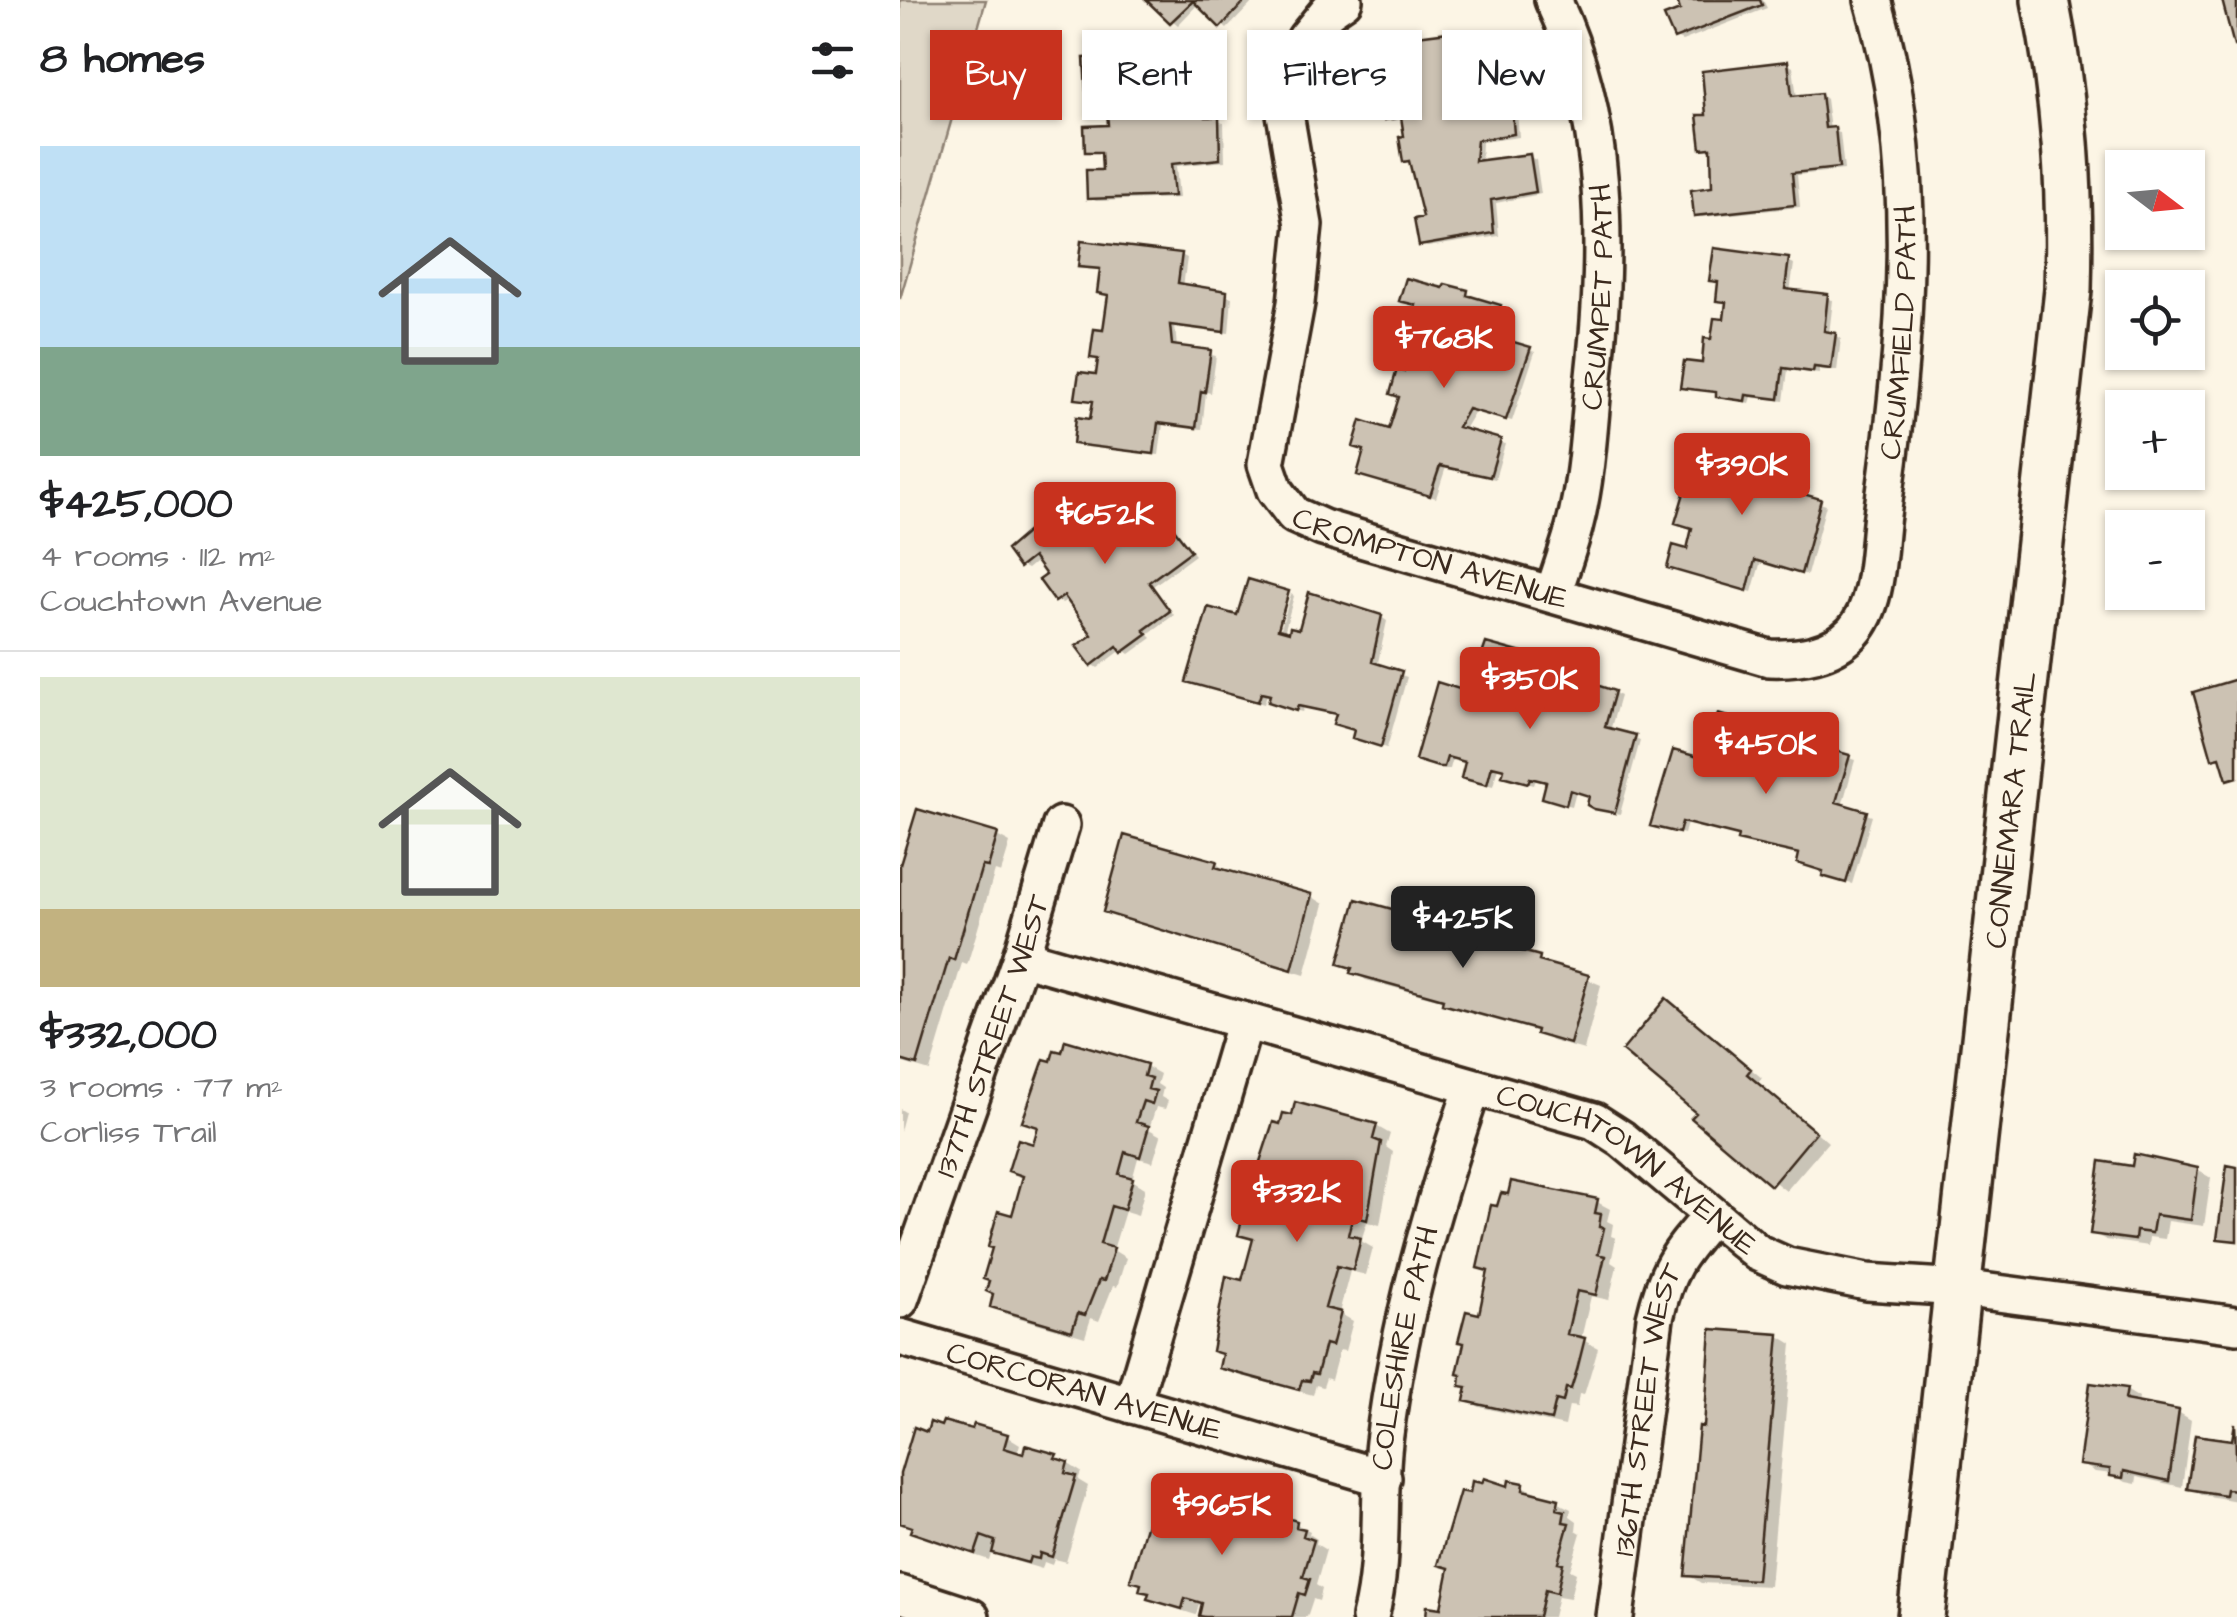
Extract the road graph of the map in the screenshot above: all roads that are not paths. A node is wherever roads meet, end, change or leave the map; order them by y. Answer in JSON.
{"nodes":[{"id":1,"x":1344,"y":0,"type":"edge"},
{"id":2,"x":1553,"y":0,"type":"edge"},
{"id":3,"x":1873,"y":0,"type":"edge"},
{"id":4,"x":2045,"y":0,"type":"edge"},
{"id":5,"x":1553,"y":594,"type":"junction"},
{"id":6,"x":1830,"y":650,"type":"joint"},
{"id":7,"x":1061,"y":825,"type":"dead end"},
{"id":8,"x":1021,"y":957,"type":"junction"},
{"id":9,"x":1245,"y":1021,"type":"junction"},
{"id":10,"x":1472,"y":1087,"type":"junction"},
{"id":11,"x":1712,"y":1214,"type":"junction"},
{"id":12,"x":1960,"y":1288,"type":"junction"},
{"id":13,"x":900,"y":1300,"type":"edge"},
{"id":14,"x":2237,"y":1325,"type":"edge"},
{"id":15,"x":900,"y":1337,"type":"edge"},
{"id":16,"x":1132,"y":1405,"type":"junction"},
{"id":17,"x":1383,"y":1478,"type":"junction"},
{"id":18,"x":900,"y":1594,"type":"edge"},
{"id":19,"x":971,"y":1617,"type":"edge"},
{"id":20,"x":1370,"y":1617,"type":"edge"},
{"id":21,"x":1615,"y":1617,"type":"edge"},
{"id":22,"x":1922,"y":1617,"type":"edge"}],
"edges":[{"from":1,"to":5,"type":"street","name":"CROMPTON AVENUE"},
{"from":2,"to":5,"type":"street","name":"CRUMPET PATH"},
{"from":3,"to":6,"type":"street","name":"CRUMFIELD PATH"},
{"from":4,"to":12,"type":"street","name":"CONNEMARA TRAIL"},
{"from":5,"to":6,"type":"street","name":"CROMPTON AVENUE"},
{"from":7,"to":8,"type":"street","name":"137TH STREET WEST"},
{"from":8,"to":9,"type":"street","name":"COUCHTOWN AVENUE"},
{"from":8,"to":13,"type":"street","name":"137TH STREET WEST"},
{"from":9,"to":10,"type":"street","name":"COUCHTOWN AVENUE"},
{"from":9,"to":16,"type":"street"},
{"from":10,"to":11,"type":"street","name":"COUCHTOWN AVENUE"},
{"from":10,"to":17,"type":"street","name":"COLESHIRE PATH"},
{"from":11,"to":12,"type":"street","name":"COUCHTOWN AVENUE"},
{"from":11,"to":21,"type":"street","name":"136TH STREET WEST"},
{"from":12,"to":14,"type":"street","name":"COUCHTOWN AVENUE"},
{"from":12,"to":22,"type":"street","name":"CONNEMARA TRAIL"},
{"from":15,"to":16,"type":"street","name":"CORCORAN AVENUE"},
{"from":16,"to":17,"type":"street","name":"CORCORAN AVENUE"},
{"from":17,"to":20,"type":"street","name":"COLESHIRE PATH"},
{"from":18,"to":19,"type":"street"}]}
